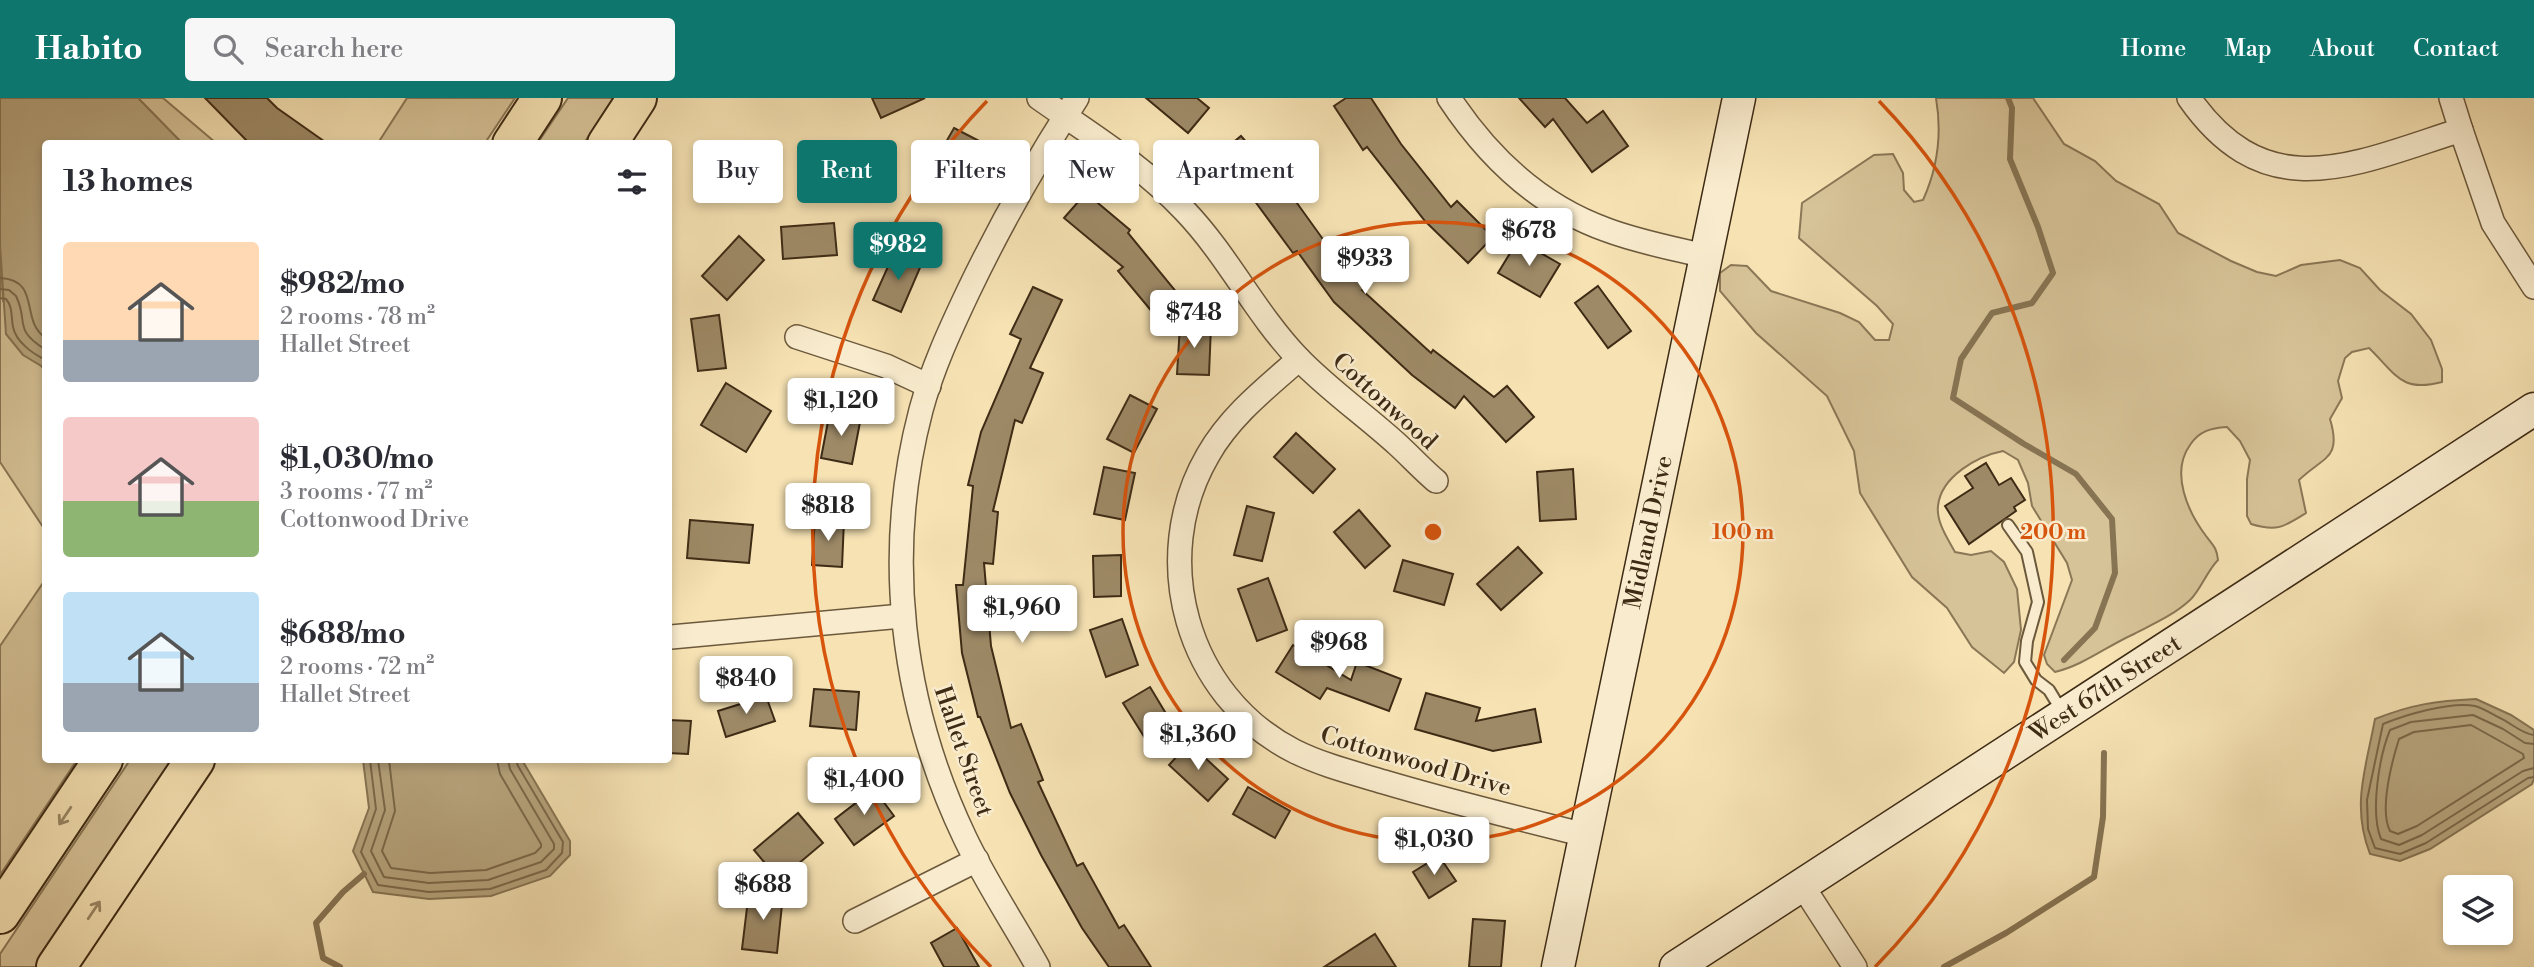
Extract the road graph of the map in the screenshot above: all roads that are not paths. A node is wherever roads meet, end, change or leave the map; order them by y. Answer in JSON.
{"nodes":[{"id":1,"x":542,"y":98,"type":"edge"},
{"id":2,"x":637,"y":98,"type":"edge"},
{"id":3,"x":1039,"y":98,"type":"edge"},
{"id":4,"x":1449,"y":98,"type":"edge"},
{"id":5,"x":1739,"y":98,"type":"edge"},
{"id":6,"x":2189,"y":98,"type":"edge"},
{"id":7,"x":2451,"y":98,"type":"edge"},
{"id":8,"x":1071,"y":107,"type":"edge"},
{"id":9,"x":2461,"y":130,"type":"junction"},
{"id":10,"x":515,"y":140,"type":"edge"},
{"id":11,"x":610,"y":140,"type":"edge"},
{"id":12,"x":1706,"y":256,"type":"junction"},
{"id":13,"x":2534,"y":287,"type":"edge"},
{"id":14,"x":797,"y":337,"type":"dead end"},
{"id":15,"x":1299,"y":359,"type":"junction"},
{"id":16,"x":929,"y":386,"type":"junction"},
{"id":17,"x":2534,"y":409,"type":"edge"},
{"id":18,"x":1436,"y":481,"type":"dead end"},
{"id":19,"x":2008,"y":525,"type":"dead end"},
{"id":20,"x":902,"y":616,"type":"junction"},
{"id":21,"x":672,"y":637,"type":"edge"},
{"id":22,"x":2064,"y":715,"type":"junction"},
{"id":23,"x":101,"y":763,"type":"edge"},
{"id":24,"x":193,"y":763,"type":"edge"},
{"id":25,"x":1585,"y":835,"type":"junction"},
{"id":26,"x":977,"y":860,"type":"junction"},
{"id":27,"x":1802,"y":885,"type":"junction"},
{"id":28,"x":0,"y":914,"type":"edge"},
{"id":29,"x":855,"y":921,"type":"dead end"},
{"id":30,"x":56,"y":967,"type":"edge"},
{"id":31,"x":1038,"y":967,"type":"edge"},
{"id":32,"x":1558,"y":967,"type":"edge"},
{"id":33,"x":1676,"y":967,"type":"edge"},
{"id":34,"x":1856,"y":967,"type":"edge"}],
"edges":[{"from":1,"to":10,"type":"highway"},
{"from":2,"to":11,"type":"highway"},
{"from":3,"to":8,"type":"street"},
{"from":4,"to":12,"type":"street"},
{"from":5,"to":12,"type":"street","name":"Midland Drive"},
{"from":6,"to":9,"type":"street"},
{"from":7,"to":9,"type":"street"},
{"from":8,"to":15,"type":"street"},
{"from":8,"to":16,"type":"street","name":"Hallet Street"},
{"from":9,"to":13,"type":"street"},
{"from":12,"to":25,"type":"street","name":"Midland Drive"},
{"from":14,"to":16,"type":"street"},
{"from":15,"to":18,"type":"street","name":"Cottonwood"},
{"from":15,"to":25,"type":"street","name":"Cottonwood Drive"},
{"from":16,"to":20,"type":"street","name":"Hallet Street"},
{"from":17,"to":22,"type":"street","name":"West 67th Street"},
{"from":19,"to":22,"type":"lane"},
{"from":20,"to":21,"type":"street"},
{"from":20,"to":26,"type":"street","name":"Hallet Street"},
{"from":22,"to":27,"type":"street","name":"West 67th Street"},
{"from":23,"to":28,"type":"highway","one_way":true},
{"from":30,"to":24,"type":"highway","one_way":true},
{"from":25,"to":32,"type":"street","name":"Midland Drive"},
{"from":26,"to":29,"type":"street"},
{"from":26,"to":31,"type":"street","name":"Hallet Street"},
{"from":27,"to":33,"type":"street","name":"West 67th Street"},
{"from":27,"to":34,"type":"street"}]}
